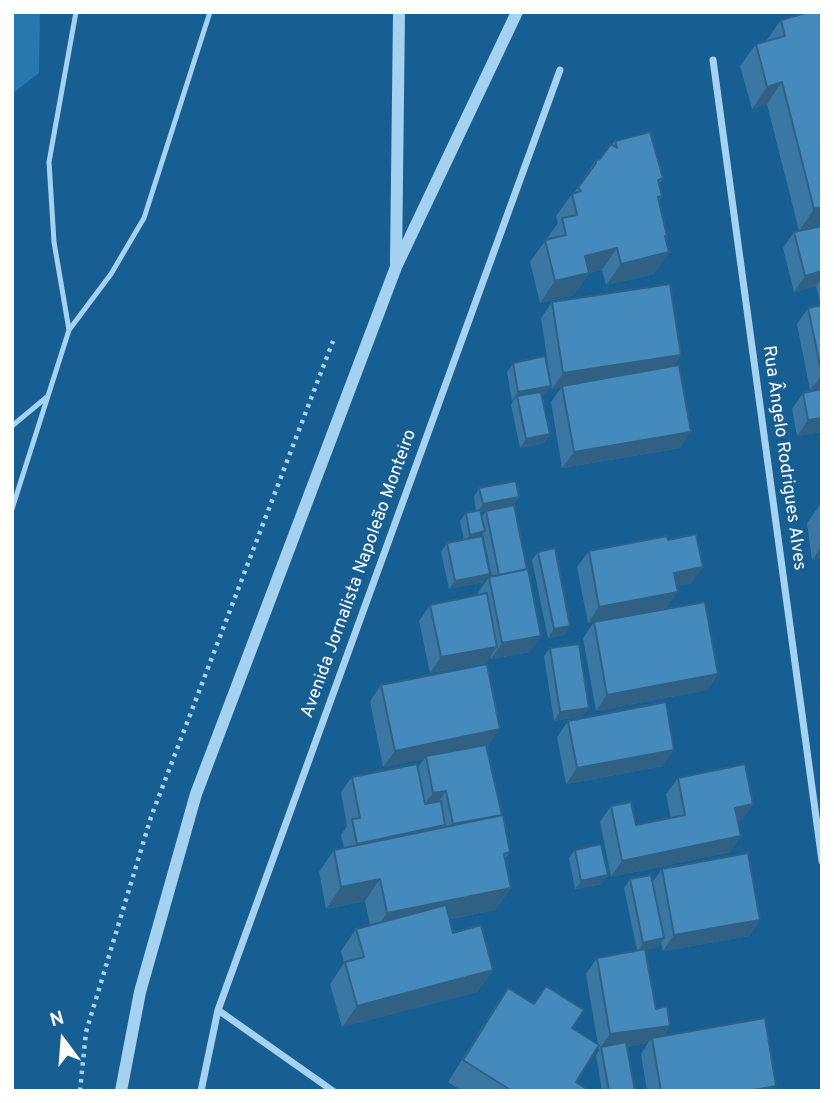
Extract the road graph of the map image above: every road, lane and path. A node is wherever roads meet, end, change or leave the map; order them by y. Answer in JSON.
{"nodes":[{"id":1,"x":76,"y":12,"type":"edge"},
{"id":2,"x":210,"y":12,"type":"edge"},
{"id":3,"x":399,"y":12,"type":"edge"},
{"id":4,"x":517,"y":12,"type":"edge"},
{"id":5,"x":713,"y":60,"type":"dead end"},
{"id":6,"x":559,"y":70,"type":"dead end"},
{"id":7,"x":396,"y":267,"type":"junction"},
{"id":8,"x":338,"y":329,"type":"dead end"},
{"id":9,"x":69,"y":330,"type":"junction"},
{"id":10,"x":48,"y":396,"type":"junction"},
{"id":11,"x":12,"y":426,"type":"edge"},
{"id":12,"x":12,"y":509,"type":"edge"},
{"id":13,"x":822,"y":861,"type":"edge"},
{"id":14,"x":218,"y":1010,"type":"junction"},
{"id":15,"x":80,"y":1091,"type":"edge"},
{"id":16,"x":121,"y":1091,"type":"edge"},
{"id":17,"x":201,"y":1091,"type":"edge"},
{"id":18,"x":334,"y":1091,"type":"edge"}],
"edges":[{"from":1,"to":9,"type":"lane"},
{"from":2,"to":9,"type":"lane"},
{"from":3,"to":7,"type":"street"},
{"from":4,"to":7,"type":"street"},
{"from":5,"to":13,"type":"street","name":"Rua Ângelo Rodrigues Alves"},
{"from":6,"to":14,"type":"street","name":"Avenida Jornalista Napoleão Monteiro"},
{"from":7,"to":16,"type":"street"},
{"from":8,"to":15,"type":"path"},
{"from":9,"to":10,"type":"lane"},
{"from":10,"to":11,"type":"lane"},
{"from":10,"to":12,"type":"lane"},
{"from":14,"to":17,"type":"street","name":"Avenida Jornalista Napoleão Monteiro"},
{"from":14,"to":18,"type":"street"}]}
